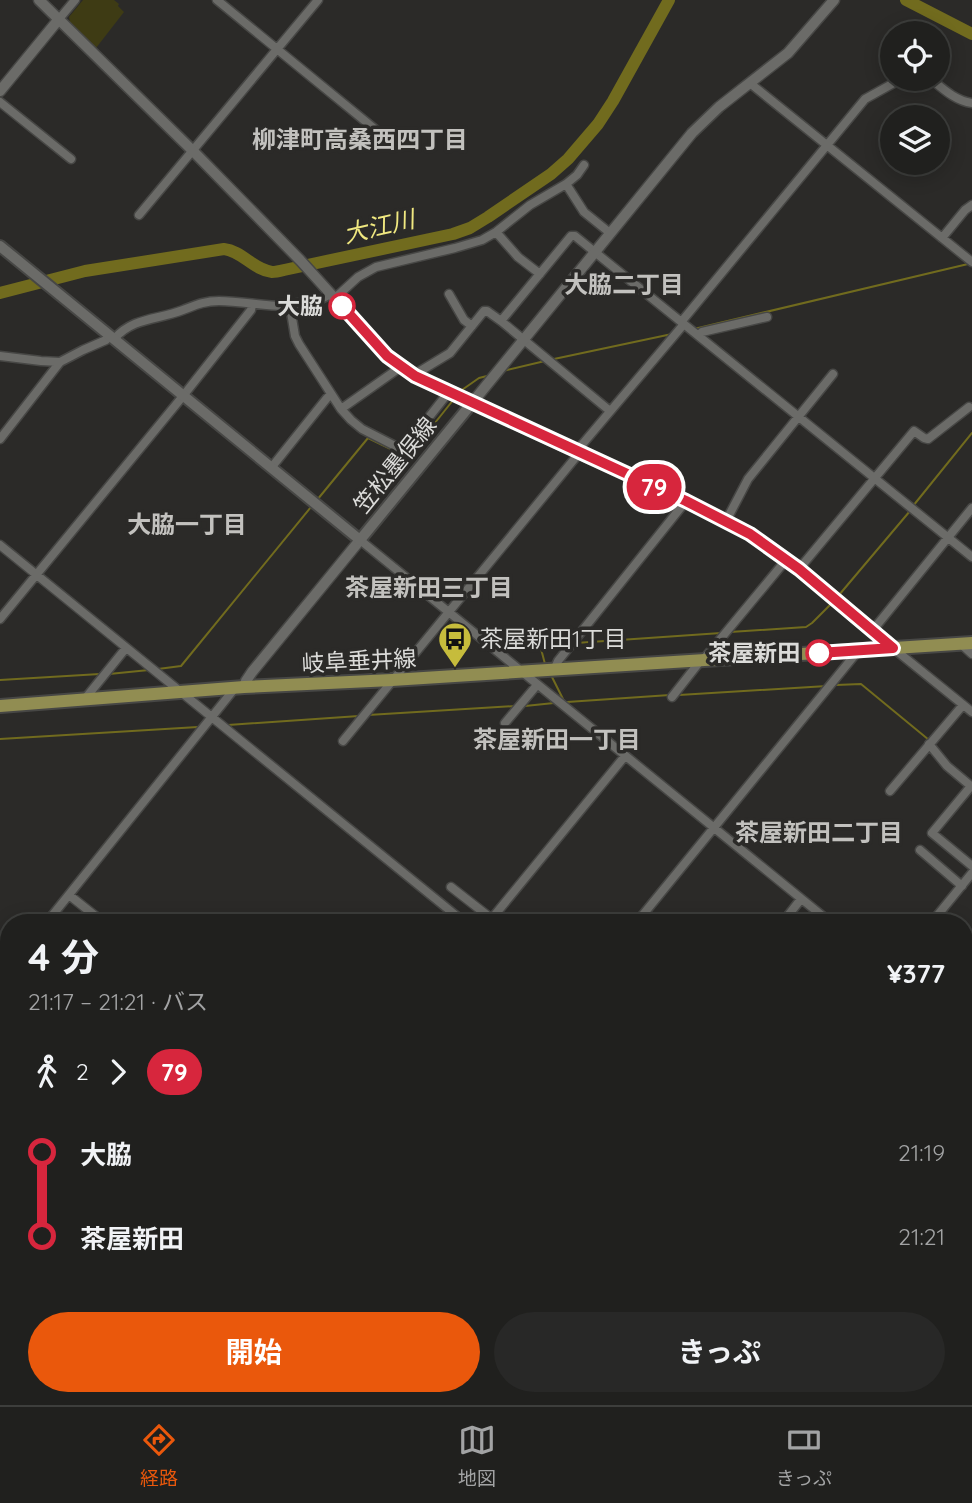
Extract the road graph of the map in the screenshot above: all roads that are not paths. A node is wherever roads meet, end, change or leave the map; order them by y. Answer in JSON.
{"nodes":[{"id":1,"x":39,"y":0,"type":"edge"},
{"id":2,"x":75,"y":0,"type":"edge"},
{"id":3,"x":217,"y":0,"type":"edge"},
{"id":4,"x":318,"y":0,"type":"edge"},
{"id":5,"x":834,"y":0,"type":"edge"},
{"id":6,"x":59,"y":19,"type":"junction"},
{"id":7,"x":277,"y":49,"type":"junction"},
{"id":8,"x":751,"y":83,"type":"junction"},
{"id":9,"x":880,"y":91,"type":"edge"},
{"id":10,"x":946,"y":91,"type":"edge"},
{"id":11,"x":0,"y":92,"type":"edge"},
{"id":12,"x":0,"y":103,"type":"edge"},
{"id":13,"x":972,"y":103,"type":"edge"},
{"id":14,"x":376,"y":130,"type":"dead end"},
{"id":15,"x":826,"y":145,"type":"junction"},
{"id":16,"x":193,"y":151,"type":"junction"},
{"id":17,"x":71,"y":159,"type":"dead end"},
{"id":18,"x":584,"y":165,"type":"dead end"},
{"id":19,"x":566,"y":184,"type":"junction"},
{"id":20,"x":972,"y":205,"type":"edge"},
{"id":21,"x":139,"y":215,"type":"dead end"},
{"id":22,"x":496,"y":232,"type":"junction"},
{"id":23,"x":610,"y":233,"type":"junction"},
{"id":24,"x":942,"y":238,"type":"junction"},
{"id":25,"x":0,"y":246,"type":"edge"},
{"id":26,"x":595,"y":252,"type":"junction"},
{"id":27,"x":972,"y":262,"type":"edge"},
{"id":28,"x":540,"y":274,"type":"junction"},
{"id":29,"x":449,"y":294,"type":"dead end"},
{"id":30,"x":333,"y":296,"type":"junction"},
{"id":31,"x":252,"y":305,"type":"junction"},
{"id":32,"x":290,"y":306,"type":"junction"},
{"id":33,"x":766,"y":317,"type":"dead end"},
{"id":34,"x":501,"y":321,"type":"junction"},
{"id":35,"x":683,"y":323,"type":"junction"},
{"id":36,"x":472,"y":326,"type":"junction"},
{"id":37,"x":699,"y":336,"type":"junction"},
{"id":38,"x":112,"y":338,"type":"junction"},
{"id":39,"x":523,"y":341,"type":"junction"},
{"id":40,"x":0,"y":356,"type":"edge"},
{"id":41,"x":61,"y":362,"type":"junction"},
{"id":42,"x":399,"y":366,"type":"junction"},
{"id":43,"x":833,"y":374,"type":"dead end"},
{"id":44,"x":415,"y":376,"type":"junction"},
{"id":45,"x":449,"y":393,"type":"junction"},
{"id":46,"x":331,"y":394,"type":"junction"},
{"id":47,"x":183,"y":396,"type":"junction"},
{"id":48,"x":472,"y":403,"type":"junction"},
{"id":49,"x":969,"y":407,"type":"dead end"},
{"id":50,"x":341,"y":409,"type":"junction"},
{"id":51,"x":610,"y":411,"type":"junction"},
{"id":52,"x":799,"y":416,"type":"junction"},
{"id":53,"x":0,"y":439,"type":"edge"},
{"id":54,"x":578,"y":452,"type":"junction"},
{"id":55,"x":271,"y":468,"type":"junction"},
{"id":56,"x":875,"y":478,"type":"junction"},
{"id":57,"x":686,"y":501,"type":"junction"},
{"id":58,"x":972,"y":508,"type":"edge"},
{"id":59,"x":726,"y":521,"type":"junction"},
{"id":60,"x":948,"y":538,"type":"junction"},
{"id":61,"x":360,"y":540,"type":"junction"},
{"id":62,"x":0,"y":545,"type":"edge"},
{"id":63,"x":972,"y":557,"type":"edge"},
{"id":64,"x":786,"y":560,"type":"junction"},
{"id":65,"x":799,"y":569,"type":"junction"},
{"id":66,"x":36,"y":575,"type":"junction"},
{"id":67,"x":449,"y":614,"type":"junction"},
{"id":68,"x":0,"y":619,"type":"edge"},
{"id":69,"x":873,"y":630,"type":"junction"},
{"id":70,"x":967,"y":644,"type":"edge"},
{"id":71,"x":126,"y":648,"type":"junction"},
{"id":72,"x":893,"y":648,"type":"junction"},
{"id":73,"x":858,"y":650,"type":"junction"},
{"id":74,"x":972,"y":654,"type":"edge"},
{"id":75,"x":702,"y":660,"type":"junction"},
{"id":76,"x":554,"y":670,"type":"junction"},
{"id":77,"x":522,"y":672,"type":"junction"},
{"id":78,"x":392,"y":680,"type":"junction"},
{"id":79,"x":537,"y":685,"type":"junction"},
{"id":80,"x":240,"y":688,"type":"junction"},
{"id":81,"x":181,"y":693,"type":"junction"},
{"id":82,"x":672,"y":697,"type":"dead end"},
{"id":83,"x":83,"y":700,"type":"junction"},
{"id":84,"x":963,"y":705,"type":"junction"},
{"id":85,"x":0,"y":706,"type":"edge"},
{"id":86,"x":972,"y":712,"type":"edge"},
{"id":87,"x":212,"y":719,"type":"junction"},
{"id":88,"x":505,"y":723,"type":"dead end"},
{"id":89,"x":343,"y":741,"type":"dead end"},
{"id":90,"x":929,"y":744,"type":"junction"},
{"id":91,"x":625,"y":756,"type":"junction"},
{"id":92,"x":971,"y":787,"type":"edge"},
{"id":93,"x":890,"y":791,"type":"dead end"},
{"id":94,"x":714,"y":828,"type":"junction"},
{"id":95,"x":920,"y":850,"type":"dead end"},
{"id":96,"x":972,"y":866,"type":"edge"},
{"id":97,"x":972,"y":873,"type":"edge"},
{"id":98,"x":962,"y":886,"type":"junction"},
{"id":99,"x":451,"y":887,"type":"dead end"},
{"id":100,"x":69,"y":895,"type":"junction"},
{"id":101,"x":801,"y":899,"type":"junction"},
{"id":102,"x":54,"y":914,"type":"edge"},
{"id":103,"x":93,"y":914,"type":"edge"},
{"id":104,"x":454,"y":914,"type":"edge"},
{"id":105,"x":483,"y":914,"type":"edge"},
{"id":106,"x":497,"y":914,"type":"edge"},
{"id":107,"x":643,"y":914,"type":"edge"},
{"id":108,"x":789,"y":914,"type":"edge"},
{"id":109,"x":820,"y":914,"type":"edge"},
{"id":110,"x":939,"y":914,"type":"edge"}],
"edges":[{"from":1,"to":6,"type":"street"},
{"from":2,"to":6,"type":"street"},
{"from":3,"to":7,"type":"street"},
{"from":4,"to":7,"type":"street"},
{"from":5,"to":8,"type":"street"},
{"from":6,"to":11,"type":"street"},
{"from":6,"to":16,"type":"street"},
{"from":7,"to":14,"type":"street"},
{"from":7,"to":16,"type":"street"},
{"from":8,"to":15,"type":"street"},
{"from":8,"to":23,"type":"street"},
{"from":9,"to":15,"type":"street"},
{"from":10,"to":13,"type":"street"},
{"from":12,"to":17,"type":"street"},
{"from":15,"to":24,"type":"street"},
{"from":15,"to":35,"type":"street"},
{"from":16,"to":21,"type":"street"},
{"from":16,"to":30,"type":"street"},
{"from":18,"to":19,"type":"street"},
{"from":19,"to":22,"type":"street"},
{"from":19,"to":23,"type":"street"},
{"from":20,"to":24,"type":"street"},
{"from":22,"to":28,"type":"street"},
{"from":22,"to":30,"type":"street"},
{"from":23,"to":26,"type":"street"},
{"from":24,"to":27,"type":"street"},
{"from":25,"to":38,"type":"main road","name":"笠松墨俣線"},
{"from":26,"to":28,"type":"street"},
{"from":26,"to":35,"type":"street"},
{"from":26,"to":39,"type":"street"},
{"from":28,"to":34,"type":"street"},
{"from":29,"to":36,"type":"street"},
{"from":30,"to":32,"type":"street"},
{"from":30,"to":42,"type":"street"},
{"from":31,"to":32,"type":"street"},
{"from":31,"to":38,"type":"street"},
{"from":31,"to":47,"type":"street"},
{"from":32,"to":46,"type":"street"},
{"from":33,"to":37,"type":"street"},
{"from":34,"to":36,"type":"street"},
{"from":34,"to":39,"type":"street"},
{"from":35,"to":37,"type":"street"},
{"from":35,"to":51,"type":"street"},
{"from":36,"to":44,"type":"street"},
{"from":37,"to":52,"type":"street"},
{"from":38,"to":41,"type":"street"},
{"from":38,"to":47,"type":"main road","name":"笠松墨俣線"},
{"from":39,"to":48,"type":"street"},
{"from":39,"to":51,"type":"street"},
{"from":40,"to":41,"type":"street"},
{"from":41,"to":53,"type":"street"},
{"from":42,"to":44,"type":"street"},
{"from":42,"to":50,"type":"street"},
{"from":43,"to":52,"type":"street"},
{"from":44,"to":45,"type":"street"},
{"from":45,"to":48,"type":"street"},
{"from":45,"to":50,"type":"street"},
{"from":46,"to":50,"type":"street"},
{"from":46,"to":55,"type":"street"},
{"from":47,"to":55,"type":"main road","name":"笠松墨俣線"},
{"from":47,"to":66,"type":"street"},
{"from":48,"to":54,"type":"main road"},
{"from":48,"to":61,"type":"main road","name":"笠松墨俣線"},
{"from":49,"to":56,"type":"street"},
{"from":51,"to":54,"type":"street"},
{"from":52,"to":56,"type":"street"},
{"from":52,"to":59,"type":"street"},
{"from":54,"to":57,"type":"main road"},
{"from":54,"to":67,"type":"street"},
{"from":55,"to":61,"type":"main road","name":"笠松墨俣線"},
{"from":56,"to":60,"type":"street"},
{"from":56,"to":65,"type":"street"},
{"from":57,"to":59,"type":"main road"},
{"from":57,"to":76,"type":"street"},
{"from":58,"to":60,"type":"street"},
{"from":59,"to":64,"type":"main road"},
{"from":60,"to":63,"type":"street"},
{"from":60,"to":69,"type":"street"},
{"from":61,"to":67,"type":"street"},
{"from":61,"to":80,"type":"street"},
{"from":62,"to":66,"type":"street"},
{"from":64,"to":65,"type":"main road"},
{"from":64,"to":75,"type":"street"},
{"from":65,"to":69,"type":"main road"},
{"from":66,"to":68,"type":"street"},
{"from":66,"to":71,"type":"street"},
{"from":67,"to":77,"type":"street"},
{"from":67,"to":78,"type":"street"},
{"from":69,"to":72,"type":"main road"},
{"from":70,"to":72,"type":"main road","name":"岐阜垂井線"},
{"from":70,"to":74,"type":"street"},
{"from":71,"to":81,"type":"street"},
{"from":71,"to":83,"type":"street"},
{"from":72,"to":73,"type":"main road","name":"岐阜垂井線"},
{"from":72,"to":84,"type":"street"},
{"from":73,"to":75,"type":"main road","name":"岐阜垂井線"},
{"from":73,"to":94,"type":"street"},
{"from":75,"to":76,"type":"main road","name":"岐阜垂井線"},
{"from":75,"to":82,"type":"street"},
{"from":76,"to":77,"type":"main road","name":"岐阜垂井線"},
{"from":77,"to":78,"type":"main road","name":"岐阜垂井線"},
{"from":77,"to":79,"type":"street"},
{"from":78,"to":80,"type":"main road","name":"岐阜垂井線"},
{"from":78,"to":89,"type":"street"},
{"from":79,"to":88,"type":"street"},
{"from":79,"to":91,"type":"street"},
{"from":80,"to":81,"type":"main road","name":"岐阜垂井線"},
{"from":80,"to":87,"type":"street"},
{"from":81,"to":83,"type":"main road","name":"岐阜垂井線"},
{"from":81,"to":87,"type":"street"},
{"from":83,"to":85,"type":"main road","name":"岐阜垂井線"},
{"from":84,"to":86,"type":"street"},
{"from":84,"to":90,"type":"street"},
{"from":87,"to":100,"type":"street"},
{"from":87,"to":104,"type":"street"},
{"from":90,"to":92,"type":"street"},
{"from":90,"to":93,"type":"street"},
{"from":91,"to":94,"type":"street"},
{"from":91,"to":106,"type":"street"},
{"from":92,"to":96,"type":"street"},
{"from":94,"to":101,"type":"street"},
{"from":94,"to":107,"type":"street"},
{"from":95,"to":98,"type":"street"},
{"from":97,"to":98,"type":"street"},
{"from":98,"to":110,"type":"street"},
{"from":99,"to":105,"type":"street"},
{"from":100,"to":102,"type":"street"},
{"from":100,"to":103,"type":"street"},
{"from":101,"to":108,"type":"street"},
{"from":101,"to":109,"type":"street"}]}
